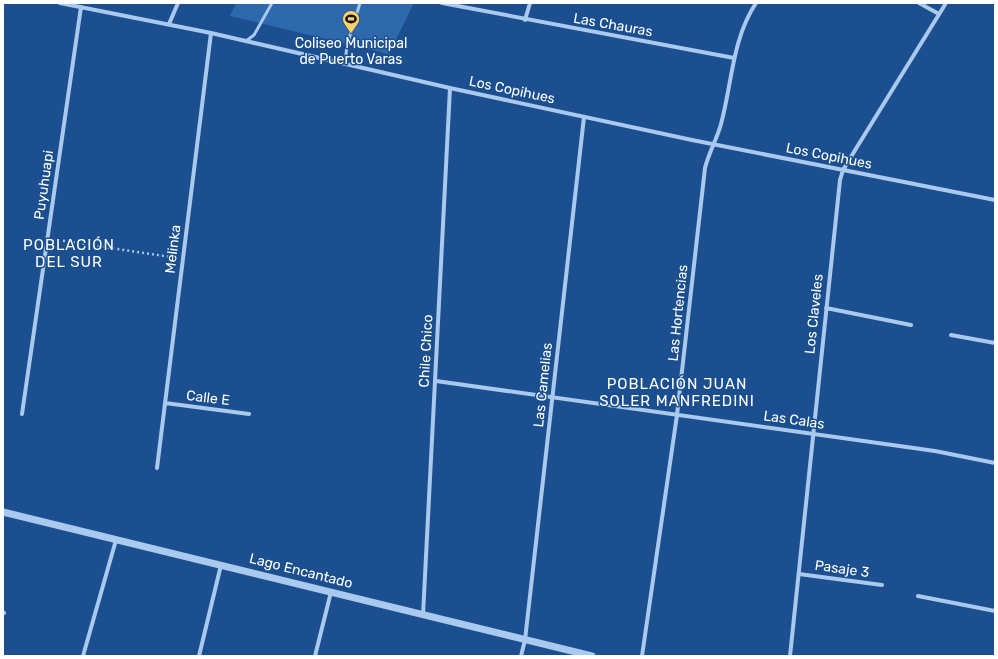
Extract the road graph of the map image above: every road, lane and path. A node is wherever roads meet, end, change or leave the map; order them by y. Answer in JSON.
{"nodes":[{"id":1,"x":60,"y":3,"type":"edge"},
{"id":2,"x":178,"y":3,"type":"edge"},
{"id":3,"x":272,"y":3,"type":"edge"},
{"id":4,"x":360,"y":3,"type":"edge"},
{"id":5,"x":442,"y":3,"type":"edge"},
{"id":6,"x":530,"y":3,"type":"edge"},
{"id":7,"x":756,"y":3,"type":"edge"},
{"id":8,"x":919,"y":3,"type":"edge"},
{"id":9,"x":946,"y":3,"type":"edge"},
{"id":10,"x":81,"y":7,"type":"junction"},
{"id":11,"x":939,"y":14,"type":"junction"},
{"id":12,"x":525,"y":20,"type":"junction"},
{"id":13,"x":169,"y":24,"type":"junction"},
{"id":14,"x":211,"y":33,"type":"junction"},
{"id":15,"x":246,"y":41,"type":"junction"},
{"id":16,"x":734,"y":58,"type":"junction"},
{"id":17,"x":346,"y":64,"type":"junction"},
{"id":18,"x":450,"y":88,"type":"junction"},
{"id":19,"x":584,"y":116,"type":"junction"},
{"id":20,"x":713,"y":144,"type":"junction"},
{"id":21,"x":843,"y":170,"type":"junction"},
{"id":22,"x":995,"y":200,"type":"edge"},
{"id":23,"x":47,"y":239,"type":"junction"},
{"id":24,"x":183,"y":258,"type":"junction"},
{"id":25,"x":826,"y":308,"type":"junction"},
{"id":26,"x":911,"y":325,"type":"dead end"},
{"id":27,"x":951,"y":335,"type":"dead end"},
{"id":28,"x":995,"y":343,"type":"edge"},
{"id":29,"x":436,"y":381,"type":"junction"},
{"id":30,"x":552,"y":397,"type":"junction"},
{"id":31,"x":165,"y":404,"type":"junction"},
{"id":32,"x":22,"y":414,"type":"dead end"},
{"id":33,"x":249,"y":414,"type":"dead end"},
{"id":34,"x":677,"y":415,"type":"junction"},
{"id":35,"x":813,"y":434,"type":"junction"},
{"id":36,"x":995,"y":462,"type":"edge"},
{"id":37,"x":157,"y":468,"type":"dead end"},
{"id":38,"x":3,"y":512,"type":"edge"},
{"id":39,"x":116,"y":540,"type":"junction"},
{"id":40,"x":221,"y":565,"type":"junction"},
{"id":41,"x":799,"y":574,"type":"junction"},
{"id":42,"x":882,"y":585,"type":"dead end"},
{"id":43,"x":331,"y":592,"type":"junction"},
{"id":44,"x":918,"y":596,"type":"dead end"},
{"id":45,"x":995,"y":611,"type":"edge"},
{"id":46,"x":423,"y":615,"type":"junction"},
{"id":47,"x":525,"y":640,"type":"junction"},
{"id":48,"x":83,"y":656,"type":"edge"},
{"id":49,"x":199,"y":656,"type":"edge"},
{"id":50,"x":315,"y":656,"type":"edge"},
{"id":51,"x":521,"y":656,"type":"edge"},
{"id":52,"x":592,"y":656,"type":"edge"},
{"id":53,"x":642,"y":656,"type":"edge"},
{"id":54,"x":790,"y":656,"type":"edge"}],
"edges":[{"from":1,"to":10,"type":"street","name":"Los Copihues"},
{"from":2,"to":13,"type":"street"},
{"from":3,"to":15,"type":"lane"},
{"from":4,"to":17,"type":"lane"},
{"from":5,"to":12,"type":"street","name":"Las Chauras"},
{"from":6,"to":12,"type":"street"},
{"from":7,"to":16,"type":"street","name":"Las Hortencias"},
{"from":8,"to":11,"type":"street"},
{"from":9,"to":11,"type":"street","name":"Los Claveles"},
{"from":10,"to":13,"type":"street","name":"Los Copihues"},
{"from":10,"to":23,"type":"street","name":"Puyuhuapi"},
{"from":11,"to":21,"type":"street","name":"Los Claveles"},
{"from":12,"to":16,"type":"street","name":"Las Chauras"},
{"from":13,"to":14,"type":"street","name":"Los Copihues"},
{"from":14,"to":15,"type":"street","name":"Los Copihues"},
{"from":14,"to":24,"type":"street","name":"Melinka"},
{"from":15,"to":17,"type":"street","name":"Los Copihues"},
{"from":16,"to":20,"type":"street","name":"Las Hortencias"},
{"from":17,"to":18,"type":"street","name":"Los Copihues"},
{"from":18,"to":19,"type":"street","name":"Los Copihues"},
{"from":18,"to":29,"type":"street","name":"Chile Chico"},
{"from":19,"to":20,"type":"street","name":"Los Copihues"},
{"from":19,"to":30,"type":"street","name":"Las Camelias"},
{"from":20,"to":21,"type":"street","name":"Los Copihues"},
{"from":20,"to":34,"type":"street","name":"Las Hortencias"},
{"from":21,"to":22,"type":"street","name":"Los Copihues"},
{"from":21,"to":25,"type":"street","name":"Los Claveles"},
{"from":23,"to":24,"type":"path"},
{"from":23,"to":32,"type":"street","name":"Puyuhuapi"},
{"from":24,"to":31,"type":"street","name":"Melinka"},
{"from":25,"to":26,"type":"street"},
{"from":25,"to":35,"type":"street","name":"Los Claveles"},
{"from":27,"to":28,"type":"street"},
{"from":29,"to":30,"type":"street","name":"Las Calas"},
{"from":29,"to":46,"type":"street","name":"Chile Chico"},
{"from":30,"to":34,"type":"street","name":"Las Calas"},
{"from":30,"to":47,"type":"street","name":"Las Camelias"},
{"from":31,"to":33,"type":"street","name":"Calle E"},
{"from":31,"to":37,"type":"street","name":"Melinka"},
{"from":34,"to":35,"type":"street","name":"Las Calas"},
{"from":34,"to":53,"type":"street","name":"Las Hortencias"},
{"from":35,"to":36,"type":"street","name":"Las Calas"},
{"from":35,"to":41,"type":"street","name":"Los Claveles"},
{"from":38,"to":39,"type":"street","name":"Lago Encantado"},
{"from":39,"to":40,"type":"street","name":"Lago Encantado"},
{"from":39,"to":48,"type":"street"},
{"from":40,"to":43,"type":"street","name":"Lago Encantado"},
{"from":40,"to":49,"type":"street"},
{"from":41,"to":42,"type":"street","name":"Pasaje 3"},
{"from":41,"to":54,"type":"street","name":"Los Claveles"},
{"from":43,"to":46,"type":"street","name":"Lago Encantado"},
{"from":43,"to":50,"type":"street"},
{"from":44,"to":45,"type":"street"},
{"from":46,"to":47,"type":"street","name":"Lago Encantado"},
{"from":47,"to":51,"type":"street","name":"Las Camelias"},
{"from":47,"to":52,"type":"street","name":"Lago Encantado"}]}
